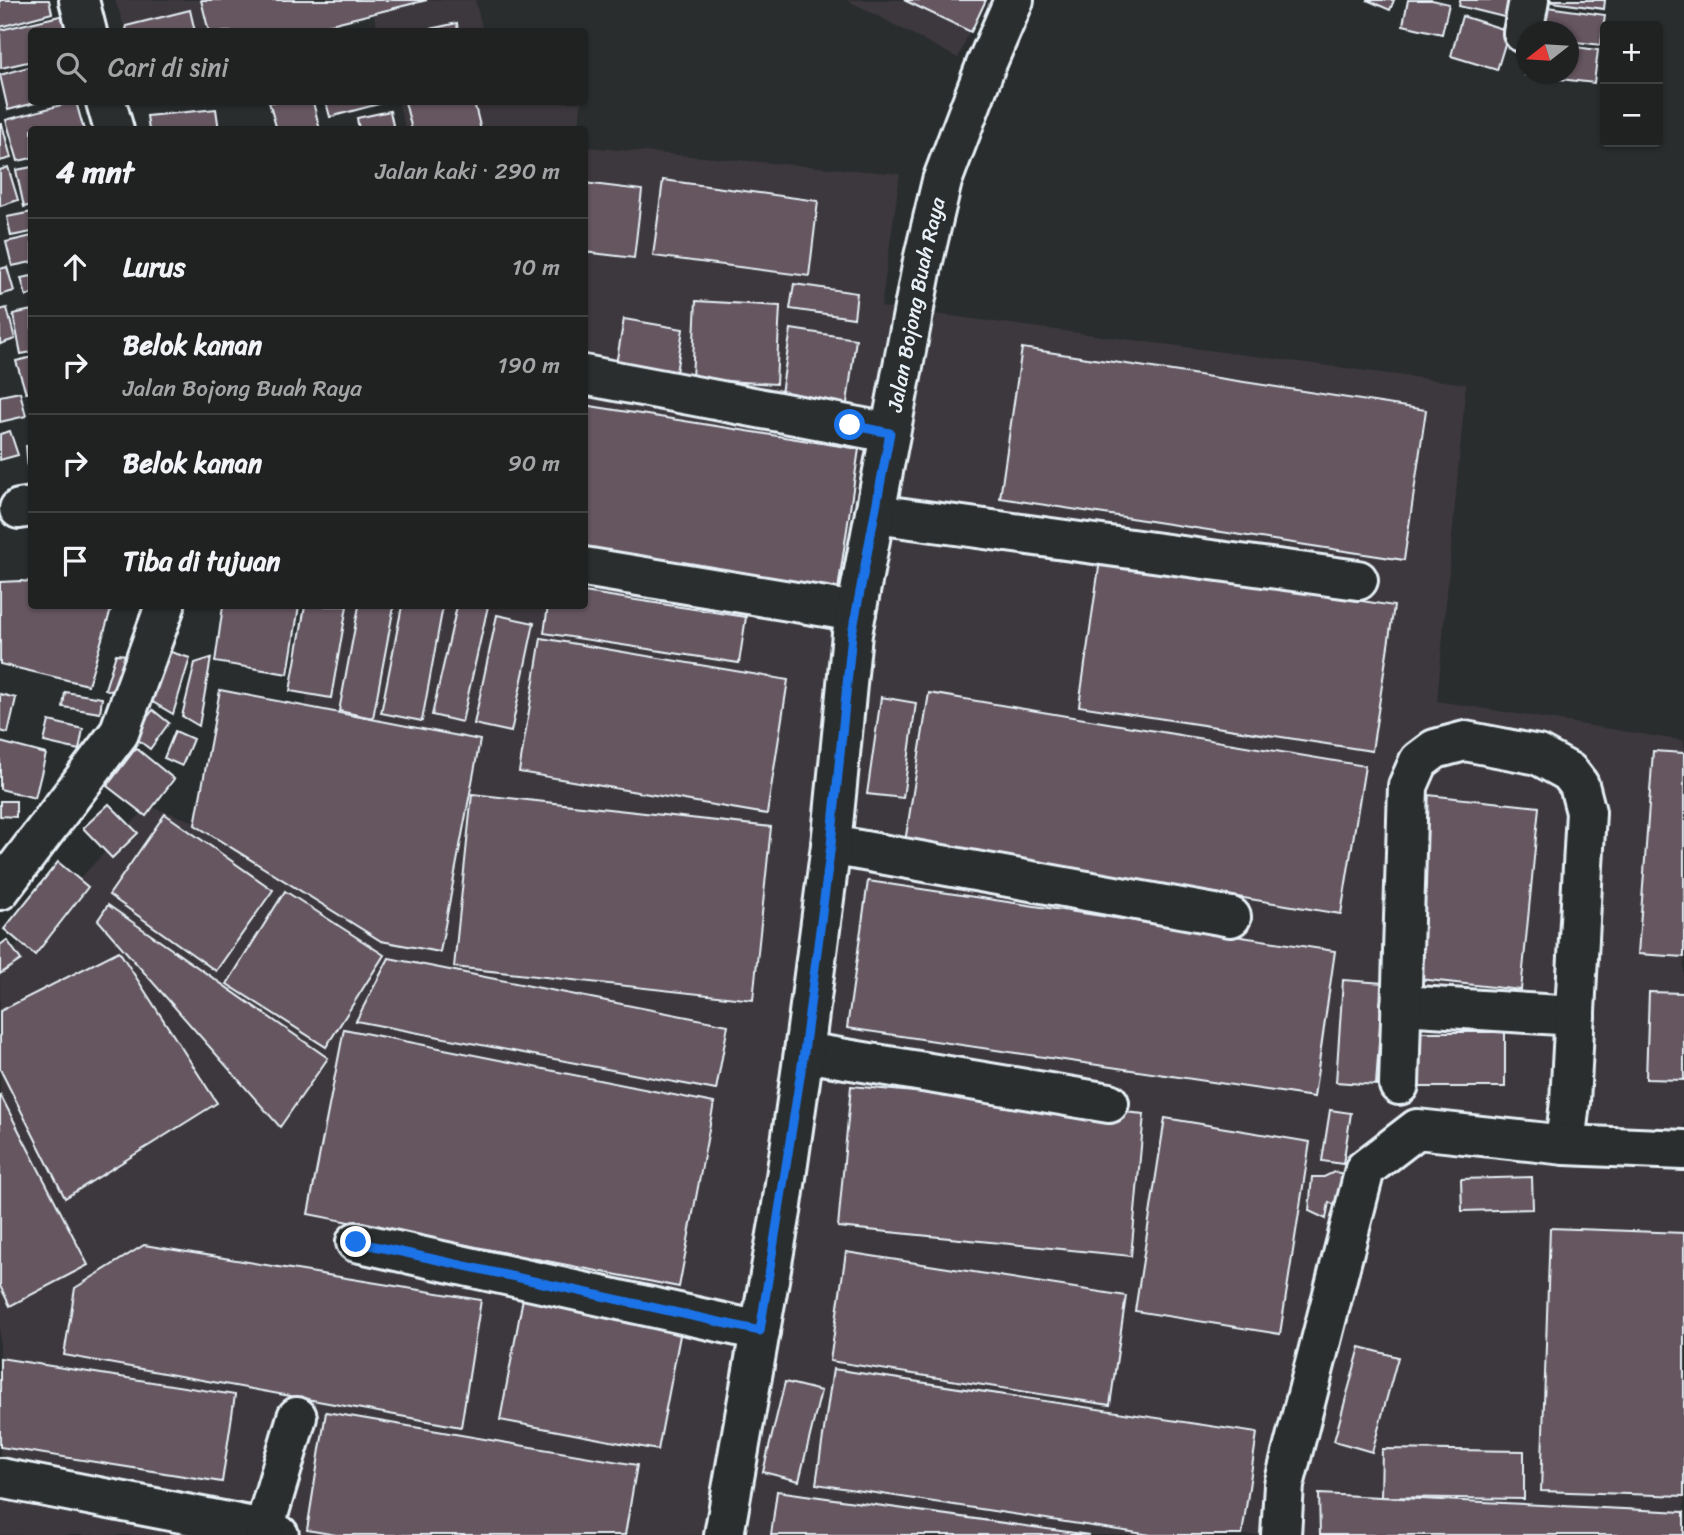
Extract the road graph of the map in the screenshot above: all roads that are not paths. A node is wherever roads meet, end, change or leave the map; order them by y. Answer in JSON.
{"nodes":[{"id":1,"x":79,"y":0,"type":"edge"},
{"id":2,"x":1014,"y":0,"type":"edge"},
{"id":3,"x":86,"y":28,"type":"edge"},
{"id":4,"x":107,"y":105,"type":"edge"},
{"id":5,"x":113,"y":126,"type":"edge"},
{"id":6,"x":588,"y":376,"type":"edge"},
{"id":7,"x":890,"y":433,"type":"junction"},
{"id":8,"x":874,"y":514,"type":"junction"},
{"id":9,"x":588,"y":568,"type":"edge"},
{"id":10,"x":1358,"y":580,"type":"dead end"},
{"id":11,"x":164,"y":609,"type":"edge"},
{"id":12,"x":856,"y":612,"type":"junction"},
{"id":13,"x":831,"y":845,"type":"junction"},
{"id":14,"x":0,"y":890,"type":"edge"},
{"id":15,"x":1231,"y":917,"type":"dead end"},
{"id":16,"x":1401,"y":1005,"type":"junction"},
{"id":17,"x":1575,"y":1016,"type":"junction"},
{"id":18,"x":804,"y":1052,"type":"junction"},
{"id":19,"x":1399,"y":1085,"type":"dead end"},
{"id":20,"x":1109,"y":1103,"type":"dead end"},
{"id":21,"x":1565,"y":1145,"type":"junction"},
{"id":22,"x":1684,"y":1150,"type":"edge"},
{"id":23,"x":356,"y":1242,"type":"dead end"},
{"id":24,"x":760,"y":1331,"type":"junction"},
{"id":25,"x":297,"y":1417,"type":"dead end"},
{"id":26,"x":0,"y":1478,"type":"edge"},
{"id":27,"x":271,"y":1532,"type":"edge"},
{"id":28,"x":724,"y":1535,"type":"edge"},
{"id":29,"x":1280,"y":1535,"type":"edge"}],
"edges":[{"from":1,"to":3,"type":"street"},
{"from":2,"to":7,"type":"street","name":"Jalan Bojong Buah Raya"},
{"from":4,"to":5,"type":"street"},
{"from":6,"to":7,"type":"street"},
{"from":7,"to":8,"type":"street","name":"Jalan Bojong Buah Raya"},
{"from":8,"to":10,"type":"street"},
{"from":8,"to":12,"type":"street","name":"Jalan Bojong Buah Raya"},
{"from":9,"to":12,"type":"street"},
{"from":11,"to":14,"type":"street"},
{"from":12,"to":13,"type":"street","name":"Jalan Bojong Buah Raya"},
{"from":13,"to":15,"type":"street"},
{"from":13,"to":18,"type":"street","name":"Jalan Bojong Buah Raya"},
{"from":16,"to":17,"type":"street"},
{"from":16,"to":17,"type":"street"},
{"from":16,"to":19,"type":"street"},
{"from":17,"to":21,"type":"street"},
{"from":18,"to":20,"type":"street"},
{"from":18,"to":24,"type":"street","name":"Jalan Bojong Buah Raya"},
{"from":21,"to":22,"type":"street"},
{"from":21,"to":29,"type":"street"},
{"from":23,"to":24,"type":"street"},
{"from":24,"to":28,"type":"street","name":"Jalan Bojong Buah Raya"},
{"from":25,"to":27,"type":"street"},
{"from":26,"to":27,"type":"street"}]}
